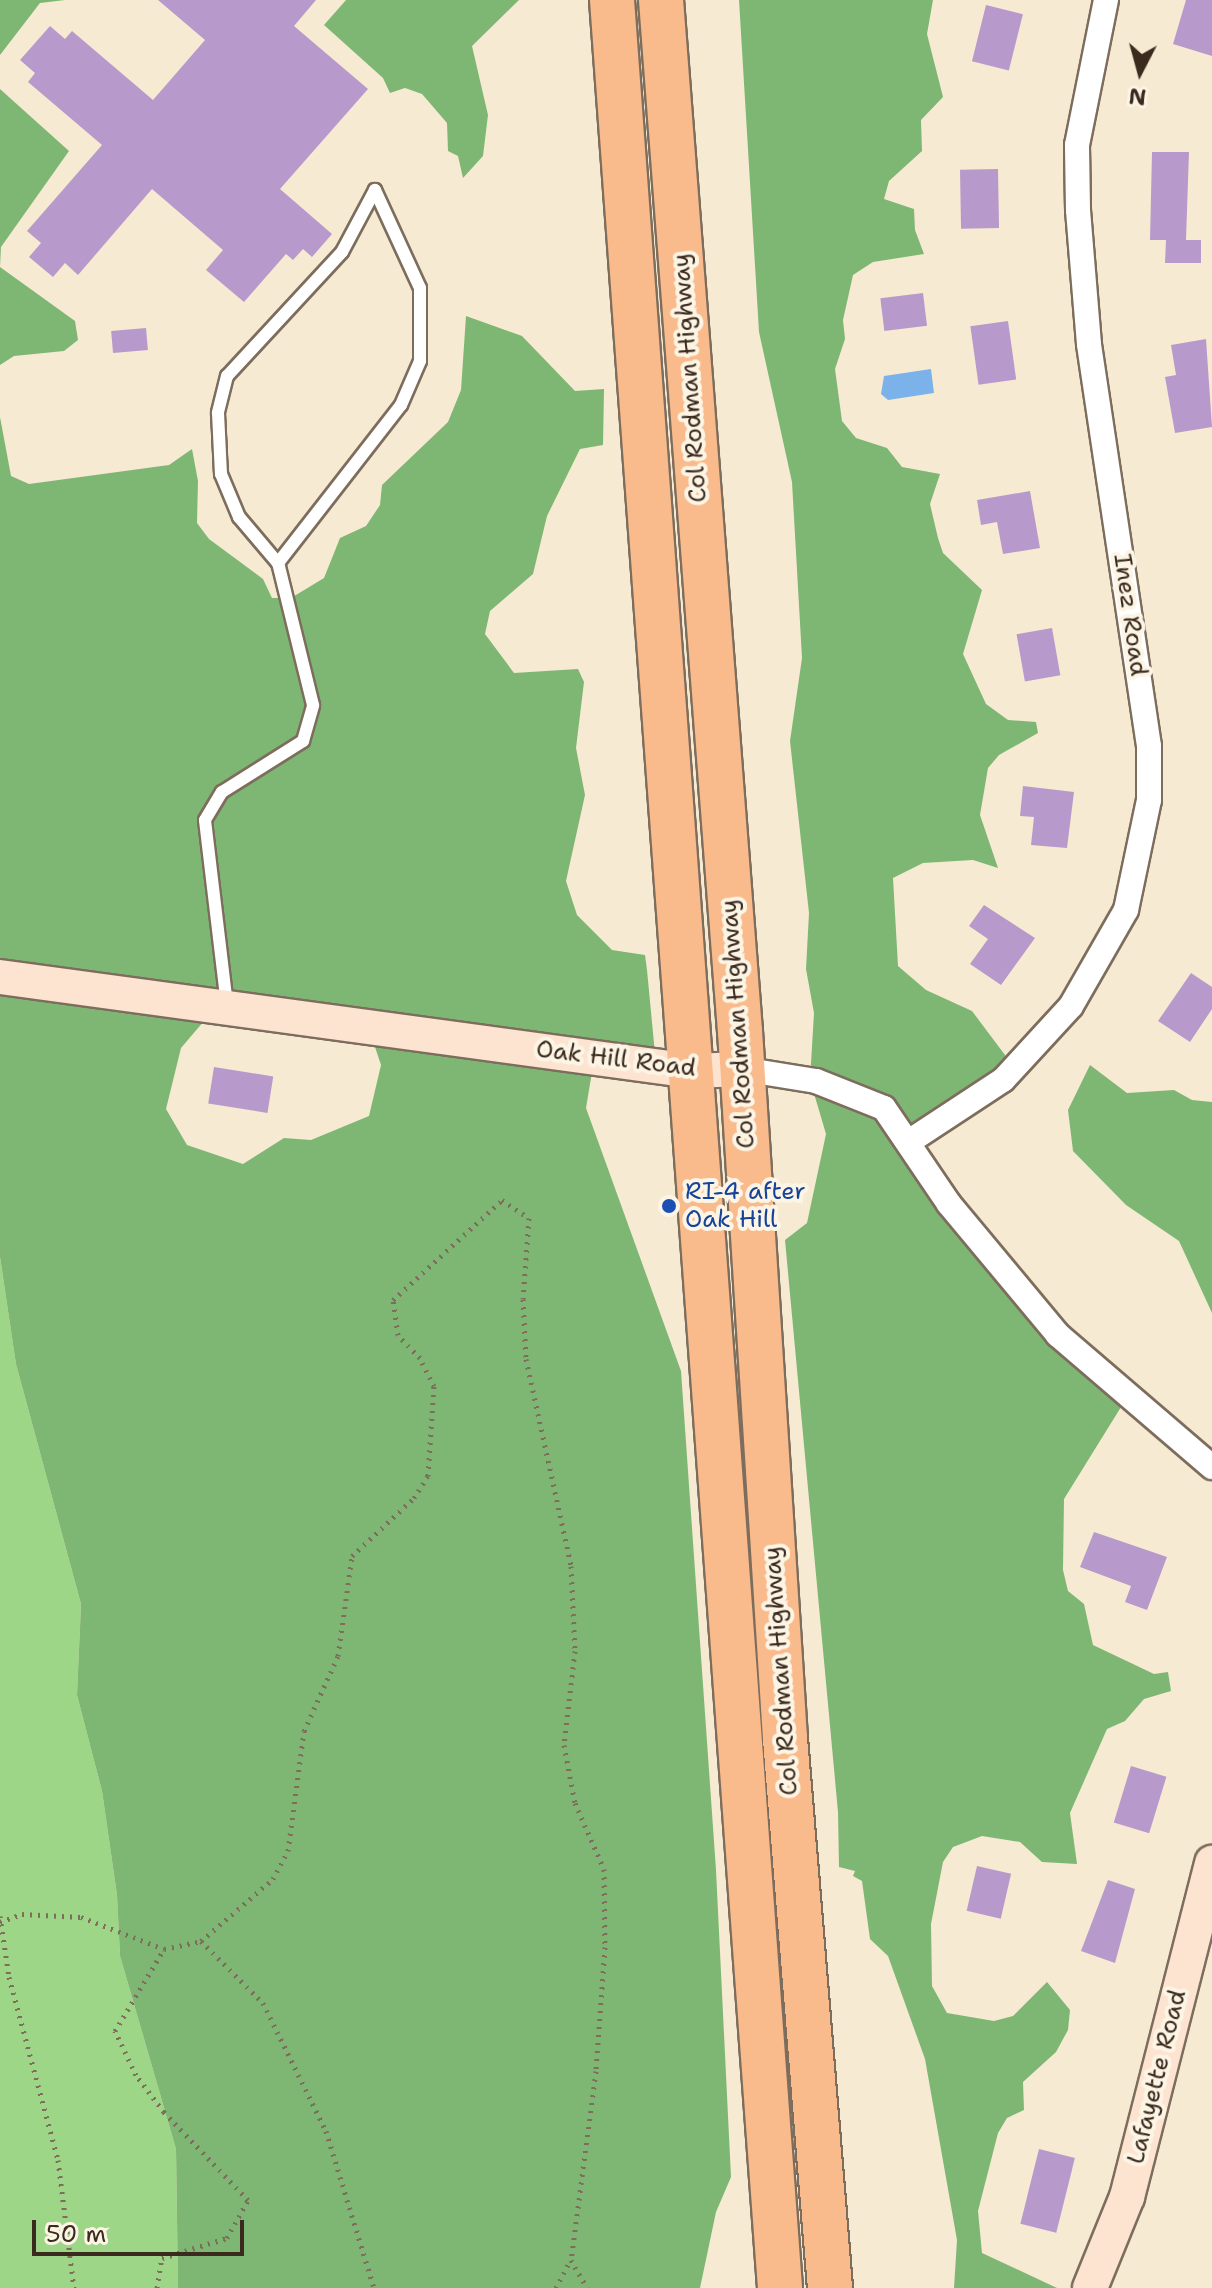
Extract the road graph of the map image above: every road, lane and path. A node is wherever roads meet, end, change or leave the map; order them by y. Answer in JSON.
{"nodes":[{"id":1,"x":612,"y":0,"type":"edge"},
{"id":2,"x":661,"y":0,"type":"edge"},
{"id":3,"x":1106,"y":0,"type":"edge"},
{"id":4,"x":278,"y":563,"type":"junction"},
{"id":5,"x":0,"y":977,"type":"edge"},
{"id":6,"x":227,"y":1005,"type":"junction"},
{"id":7,"x":742,"y":1069,"type":"junction"},
{"id":8,"x":692,"y":1071,"type":"junction"},
{"id":9,"x":910,"y":1141,"type":"junction"},
{"id":10,"x":1212,"y":1467,"type":"edge"},
{"id":11,"x":1212,"y":1863,"type":"edge"},
{"id":12,"x":0,"y":1920,"type":"edge"},
{"id":13,"x":201,"y":1941,"type":"junction"},
{"id":14,"x":164,"y":1949,"type":"junction"},
{"id":15,"x":571,"y":2260,"type":"junction"},
{"id":16,"x":74,"y":2288,"type":"edge"},
{"id":17,"x":157,"y":2288,"type":"edge"},
{"id":18,"x":374,"y":2288,"type":"edge"},
{"id":19,"x":556,"y":2288,"type":"edge"},
{"id":20,"x":587,"y":2288,"type":"edge"},
{"id":21,"x":780,"y":2288,"type":"edge"},
{"id":22,"x":830,"y":2288,"type":"edge"},
{"id":23,"x":1090,"y":2288,"type":"edge"}],
"edges":[{"from":1,"to":8,"type":"highway","name":"Col Rodman Highway"},
{"from":2,"to":7,"type":"highway","name":"Col Rodman Highway"},
{"from":3,"to":9,"type":"street","name":"Inez Road"},
{"from":4,"to":4,"type":"lane"},
{"from":4,"to":6,"type":"lane"},
{"from":5,"to":6,"type":"street","name":"Oak Hill Road"},
{"from":6,"to":8,"type":"street","name":"Oak Hill Road"},
{"from":7,"to":8,"type":"street","name":"Oak Hill Road"},
{"from":7,"to":9,"type":"street","name":"Oak Hill Road"},
{"from":7,"to":22,"type":"highway","name":"Col Rodman Highway"},
{"from":8,"to":21,"type":"highway","name":"Col Rodman Highway"},
{"from":9,"to":10,"type":"street","name":"Oak Hill Road"},
{"from":11,"to":23,"type":"street","name":"Lafayette Road"},
{"from":12,"to":14,"type":"path"},
{"from":12,"to":16,"type":"path"},
{"from":13,"to":14,"type":"path"},
{"from":13,"to":15,"type":"path"},
{"from":13,"to":18,"type":"path"},
{"from":14,"to":17,"type":"path"},
{"from":15,"to":19,"type":"path"},
{"from":15,"to":20,"type":"path"}]}
